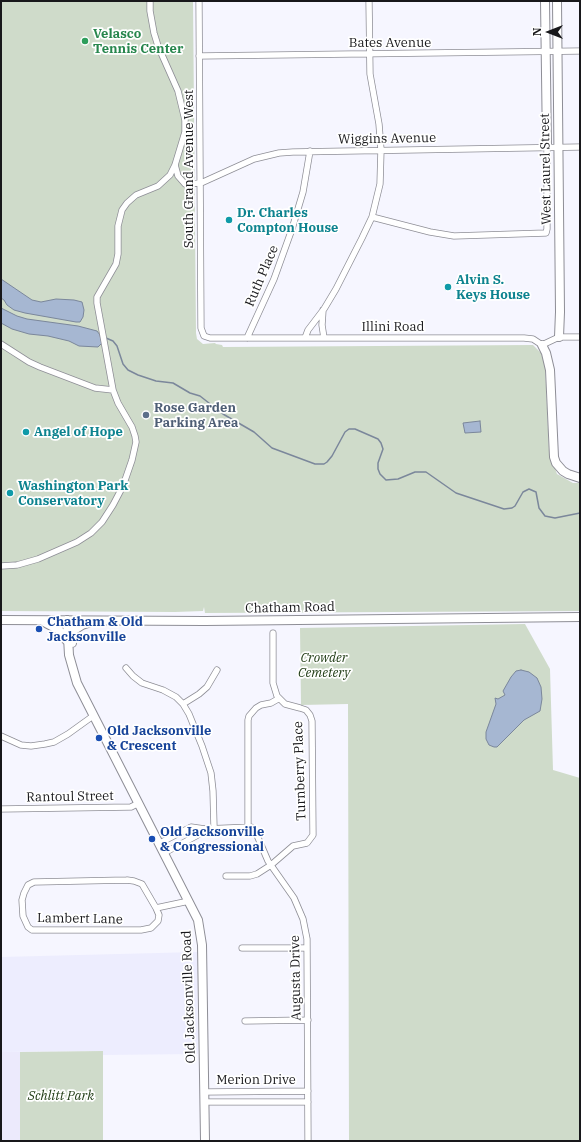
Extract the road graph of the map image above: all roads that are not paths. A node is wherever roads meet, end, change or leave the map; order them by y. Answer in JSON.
{"nodes":[{"id":1,"x":150,"y":1,"type":"edge"},
{"id":2,"x":199,"y":1,"type":"edge"},
{"id":3,"x":368,"y":1,"type":"edge"},
{"id":4,"x":545,"y":1,"type":"edge"},
{"id":5,"x":557,"y":1,"type":"edge"},
{"id":6,"x":557,"y":51,"type":"junction"},
{"id":7,"x":580,"y":51,"type":"edge"},
{"id":8,"x":546,"y":52,"type":"junction"},
{"id":9,"x":369,"y":54,"type":"junction"},
{"id":10,"x":199,"y":56,"type":"junction"},
{"id":11,"x":547,"y":147,"type":"junction"},
{"id":12,"x":558,"y":147,"type":"junction"},
{"id":13,"x":580,"y":147,"type":"edge"},
{"id":14,"x":310,"y":150,"type":"junction"},
{"id":15,"x":381,"y":150,"type":"junction"},
{"id":16,"x":175,"y":165,"type":"junction"},
{"id":17,"x":200,"y":183,"type":"junction"},
{"id":18,"x":372,"y":217,"type":"junction"},
{"id":19,"x":324,"y":310,"type":"junction"},
{"id":20,"x":204,"y":336,"type":"joint"},
{"id":21,"x":559,"y":337,"type":"junction"},
{"id":22,"x":580,"y":337,"type":"edge"},
{"id":23,"x":247,"y":338,"type":"junction"},
{"id":24,"x":305,"y":338,"type":"junction"},
{"id":25,"x":324,"y":338,"type":"junction"},
{"id":26,"x":1,"y":344,"type":"edge"},
{"id":27,"x":542,"y":345,"type":"junction"},
{"id":28,"x":113,"y":390,"type":"junction"},
{"id":29,"x":580,"y":478,"type":"edge"},
{"id":30,"x":1,"y":566,"type":"edge"},
{"id":31,"x":580,"y":617,"type":"edge"},
{"id":32,"x":1,"y":620,"type":"edge"},
{"id":33,"x":40,"y":620,"type":"junction"},
{"id":34,"x":67,"y":620,"type":"junction"},
{"id":35,"x":95,"y":620,"type":"junction"},
{"id":36,"x":273,"y":632,"type":"dead end"},
{"id":37,"x":68,"y":643,"type":"junction"},
{"id":38,"x":126,"y":668,"type":"dead end"},
{"id":39,"x":217,"y":670,"type":"dead end"},
{"id":40,"x":73,"y":672,"type":"junction"},
{"id":41,"x":278,"y":699,"type":"junction"},
{"id":42,"x":183,"y":704,"type":"junction"},
{"id":43,"x":93,"y":716,"type":"junction"},
{"id":44,"x":1,"y":736,"type":"edge"},
{"id":45,"x":139,"y":803,"type":"junction"},
{"id":46,"x":1,"y":809,"type":"edge"},
{"id":47,"x":214,"y":827,"type":"junction"},
{"id":48,"x":205,"y":828,"type":"junction"},
{"id":49,"x":251,"y":828,"type":"junction"},
{"id":50,"x":160,"y":843,"type":"junction"},
{"id":51,"x":164,"y":853,"type":"junction"},
{"id":52,"x":271,"y":865,"type":"junction"},
{"id":53,"x":226,"y":876,"type":"dead end"},
{"id":54,"x":189,"y":901,"type":"junction"},
{"id":55,"x":156,"y":908,"type":"junction"},
{"id":56,"x":242,"y":948,"type":"dead end"},
{"id":57,"x":307,"y":948,"type":"junction"},
{"id":58,"x":308,"y":1020,"type":"junction"},
{"id":59,"x":245,"y":1021,"type":"dead end"},
{"id":60,"x":256,"y":1091,"type":"junction"},
{"id":61,"x":308,"y":1091,"type":"junction"},
{"id":62,"x":204,"y":1092,"type":"junction"},
{"id":63,"x":204,"y":1102,"type":"junction"},
{"id":64,"x":255,"y":1102,"type":"junction"},
{"id":65,"x":308,"y":1102,"type":"junction"},
{"id":66,"x":205,"y":1141,"type":"edge"},
{"id":67,"x":308,"y":1141,"type":"edge"}],
"edges":[{"from":1,"to":16,"type":"street"},
{"from":2,"to":10,"type":"street","name":"South Grand Avenue West"},
{"from":3,"to":9,"type":"street"},
{"from":4,"to":8,"type":"street","name":"West Laurel Street"},
{"from":5,"to":6,"type":"street","name":"West Laurel Street"},
{"from":6,"to":7,"type":"street","name":"Bates Avenue"},
{"from":6,"to":8,"type":"street","name":"Bates Avenue"},
{"from":6,"to":12,"type":"street","name":"West Laurel Street"},
{"from":8,"to":9,"type":"street","name":"Bates Avenue"},
{"from":8,"to":11,"type":"street","name":"West Laurel Street"},
{"from":9,"to":10,"type":"street","name":"Bates Avenue"},
{"from":9,"to":15,"type":"street"},
{"from":10,"to":17,"type":"street","name":"South Grand Avenue West"},
{"from":11,"to":12,"type":"street","name":"Wiggins Avenue"},
{"from":11,"to":15,"type":"street","name":"Wiggins Avenue"},
{"from":11,"to":18,"type":"street","name":"West Laurel Street"},
{"from":12,"to":13,"type":"street","name":"Wiggins Avenue"},
{"from":12,"to":21,"type":"street","name":"West Laurel Street"},
{"from":14,"to":15,"type":"street","name":"Wiggins Avenue"},
{"from":14,"to":17,"type":"street","name":"Wiggins Avenue"},
{"from":14,"to":23,"type":"street","name":"Ruth Place"},
{"from":15,"to":18,"type":"street"},
{"from":16,"to":17,"type":"street"},
{"from":16,"to":28,"type":"street"},
{"from":17,"to":20,"type":"street","name":"South Grand Avenue West"},
{"from":18,"to":19,"type":"street"},
{"from":19,"to":24,"type":"street"},
{"from":19,"to":25,"type":"street"},
{"from":20,"to":23,"type":"street","name":"Illini Road"},
{"from":21,"to":22,"type":"street"},
{"from":21,"to":27,"type":"street"},
{"from":23,"to":24,"type":"street","name":"Illini Road"},
{"from":24,"to":25,"type":"street","name":"Illini Road"},
{"from":25,"to":27,"type":"street","name":"Illini Road"},
{"from":26,"to":28,"type":"street"},
{"from":27,"to":29,"type":"street"},
{"from":28,"to":30,"type":"street"},
{"from":31,"to":35,"type":"street","name":"Chatham Road"},
{"from":32,"to":33,"type":"street","name":"Chatham Road"},
{"from":33,"to":34,"type":"street","name":"Chatham Road"},
{"from":33,"to":37,"type":"street"},
{"from":34,"to":35,"type":"street","name":"Chatham Road"},
{"from":34,"to":37,"type":"street","name":"Old Jacksonville Road"},
{"from":35,"to":40,"type":"street"},
{"from":36,"to":41,"type":"street"},
{"from":37,"to":40,"type":"street","name":"Old Jacksonville Road"},
{"from":38,"to":42,"type":"street"},
{"from":39,"to":42,"type":"street"},
{"from":40,"to":43,"type":"street","name":"Old Jacksonville Road"},
{"from":41,"to":49,"type":"street"},
{"from":41,"to":52,"type":"street","name":"Turnberry Place"},
{"from":42,"to":47,"type":"street"},
{"from":43,"to":44,"type":"street"},
{"from":43,"to":45,"type":"street","name":"Old Jacksonville Road"},
{"from":45,"to":46,"type":"street","name":"Rantoul Street"},
{"from":45,"to":50,"type":"street","name":"Old Jacksonville Road"},
{"from":47,"to":48,"type":"street"},
{"from":47,"to":49,"type":"street"},
{"from":48,"to":50,"type":"street"},
{"from":48,"to":51,"type":"street"},
{"from":49,"to":52,"type":"street","name":"Augusta Drive"},
{"from":50,"to":51,"type":"street","name":"Old Jacksonville Road"},
{"from":51,"to":54,"type":"street","name":"Old Jacksonville Road"},
{"from":52,"to":53,"type":"street"},
{"from":52,"to":57,"type":"street","name":"Augusta Drive"},
{"from":54,"to":55,"type":"street"},
{"from":54,"to":62,"type":"street","name":"Old Jacksonville Road"},
{"from":55,"to":55,"type":"street","name":"Lambert Lane"},
{"from":56,"to":57,"type":"street"},
{"from":57,"to":58,"type":"street","name":"Augusta Drive"},
{"from":58,"to":59,"type":"street"},
{"from":58,"to":61,"type":"street","name":"Augusta Drive"},
{"from":60,"to":61,"type":"street","name":"Merion Drive"},
{"from":60,"to":62,"type":"street","name":"Merion Drive"},
{"from":60,"to":64,"type":"street"},
{"from":61,"to":65,"type":"street","name":"Augusta Drive"},
{"from":62,"to":63,"type":"street","name":"Old Jacksonville Road"},
{"from":63,"to":64,"type":"street","name":"Merion Drive"},
{"from":63,"to":66,"type":"street","name":"Old Jacksonville Road"},
{"from":64,"to":65,"type":"street","name":"Merion Drive"},
{"from":65,"to":67,"type":"street","name":"Augusta Drive"}]}
